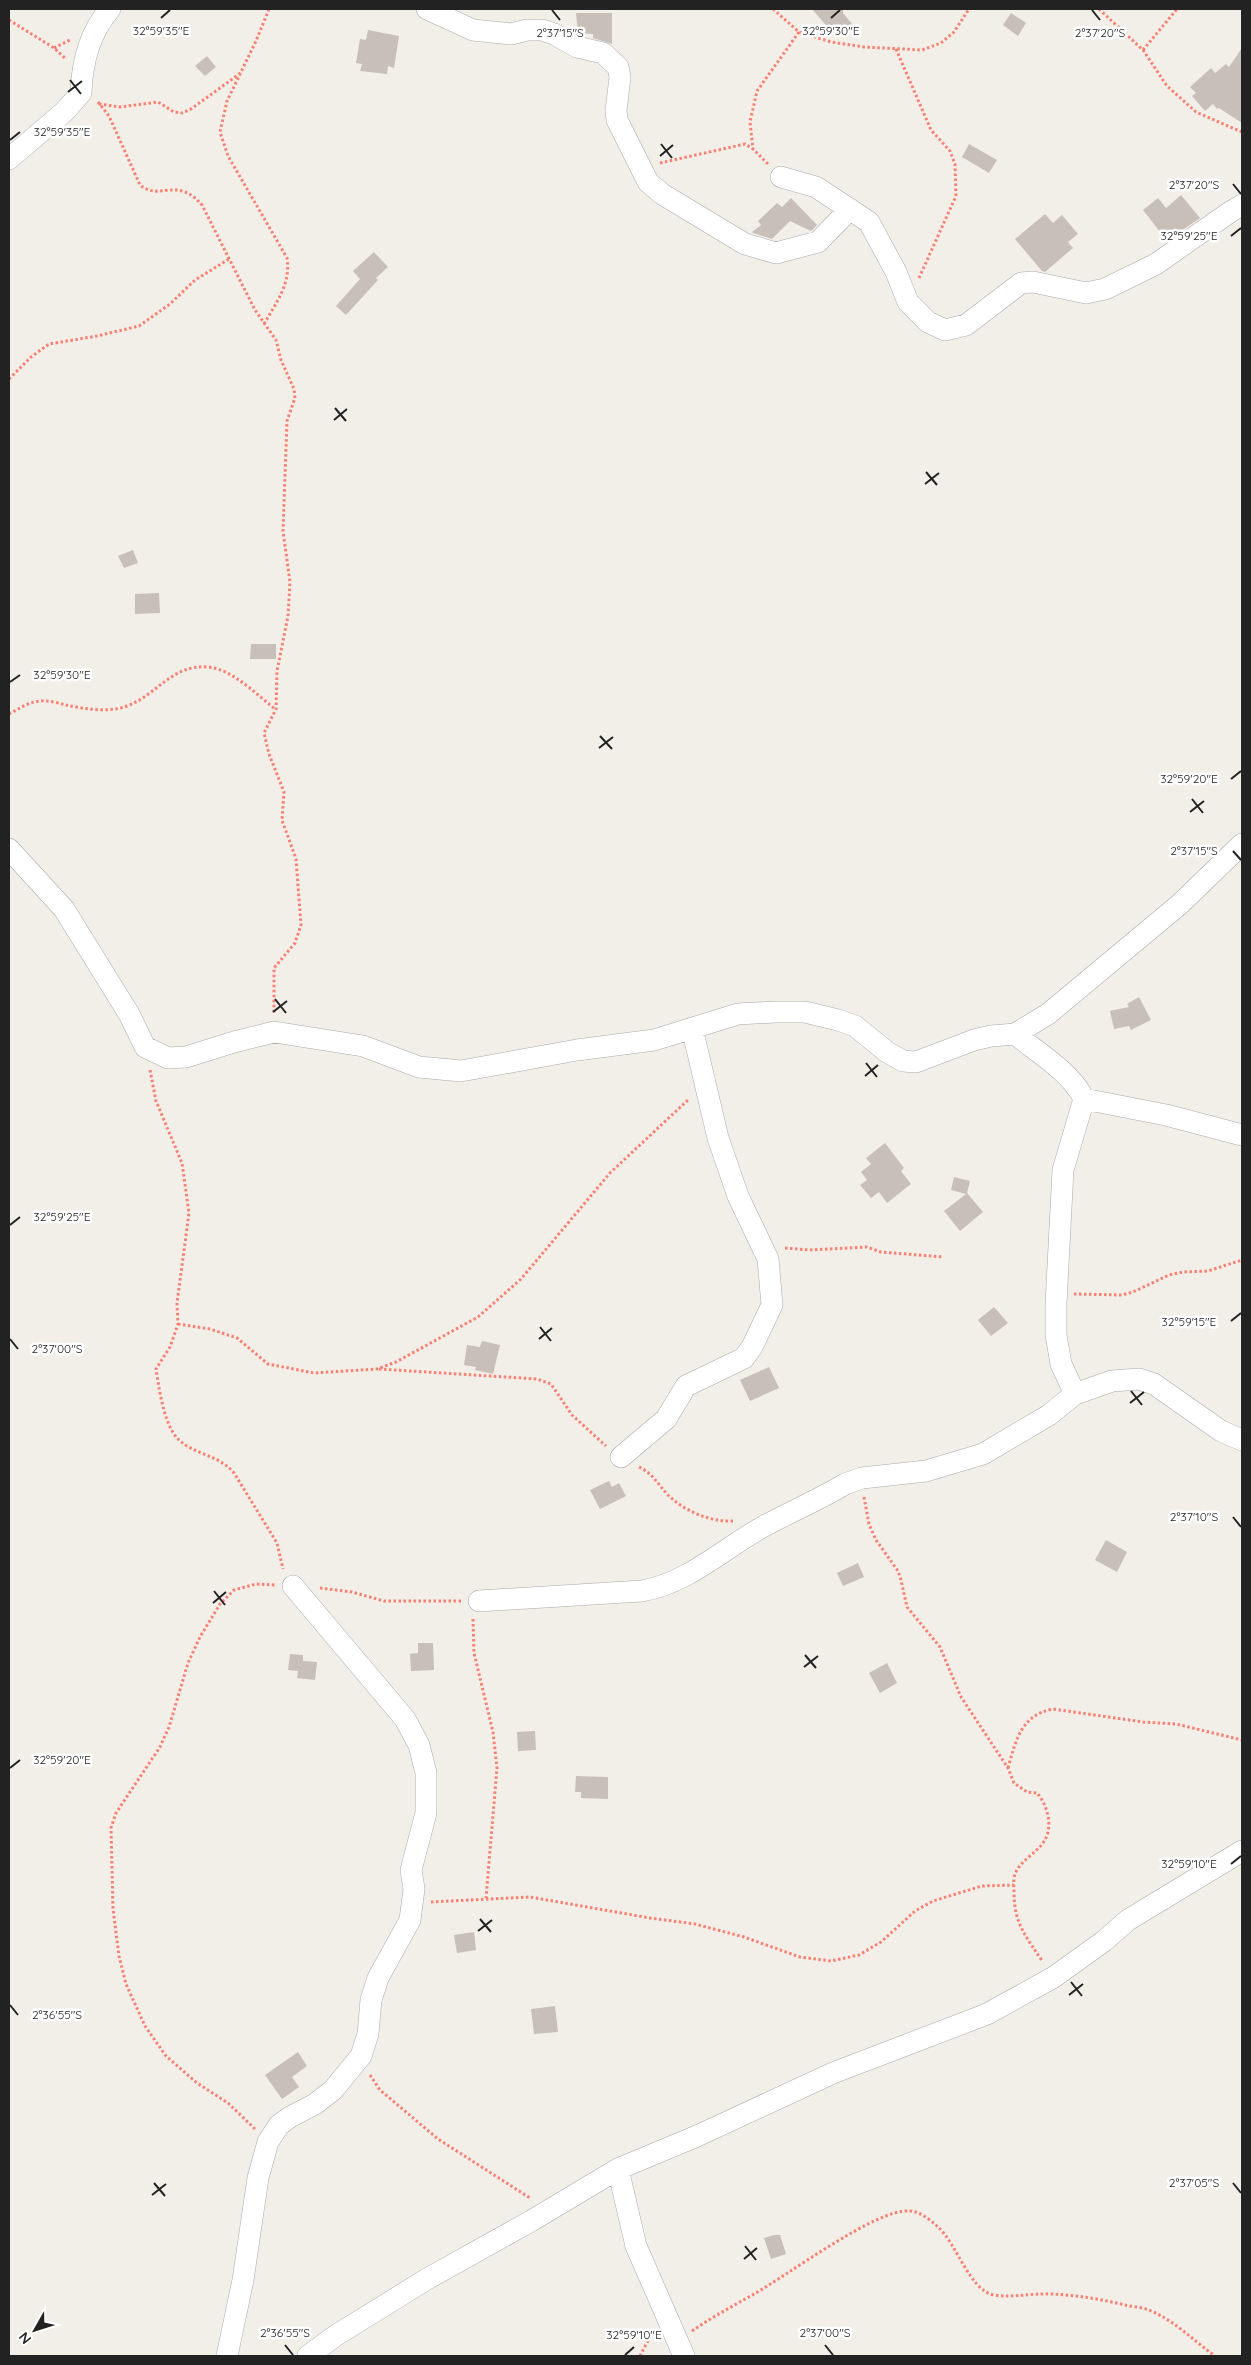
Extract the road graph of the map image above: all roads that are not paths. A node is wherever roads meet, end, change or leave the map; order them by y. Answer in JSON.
{"nodes":[{"id":1,"x":110,"y":9,"type":"edge"},
{"id":2,"x":427,"y":9,"type":"edge"},
{"id":3,"x":9,"y":159,"type":"edge"},
{"id":4,"x":781,"y":177,"type":"road end"},
{"id":5,"x":1242,"y":205,"type":"edge"},
{"id":6,"x":850,"y":209,"type":"junction"},
{"id":7,"x":1242,"y":844,"type":"edge"},
{"id":8,"x":9,"y":849,"type":"edge"},
{"id":9,"x":692,"y":1028,"type":"junction"},
{"id":10,"x":1015,"y":1034,"type":"junction"},
{"id":11,"x":1084,"y":1099,"type":"junction"},
{"id":12,"x":1242,"y":1135,"type":"edge"},
{"id":13,"x":1076,"y":1394,"type":"junction"},
{"id":14,"x":1242,"y":1440,"type":"edge"},
{"id":15,"x":621,"y":1456,"type":"road end"},
{"id":16,"x":289,"y":1586,"type":"road end"},
{"id":17,"x":479,"y":1601,"type":"road end"},
{"id":18,"x":1242,"y":1851,"type":"edge"},
{"id":19,"x":618,"y":2169,"type":"junction"},
{"id":20,"x":681,"y":2348,"type":"edge"},
{"id":21,"x":228,"y":2356,"type":"edge"},
{"id":22,"x":308,"y":2356,"type":"edge"}],
"edges":[{"from":1,"to":3,"type":"street"},
{"from":2,"to":6,"type":"street"},
{"from":4,"to":6,"type":"street"},
{"from":5,"to":6,"type":"street"},
{"from":7,"to":10,"type":"street"},
{"from":8,"to":9,"type":"street"},
{"from":9,"to":10,"type":"street"},
{"from":9,"to":15,"type":"street"},
{"from":10,"to":11,"type":"street"},
{"from":11,"to":12,"type":"street"},
{"from":11,"to":13,"type":"street"},
{"from":13,"to":14,"type":"street"},
{"from":13,"to":17,"type":"street"},
{"from":16,"to":21,"type":"street"},
{"from":18,"to":19,"type":"street"},
{"from":19,"to":20,"type":"street"},
{"from":19,"to":22,"type":"street"}]}
